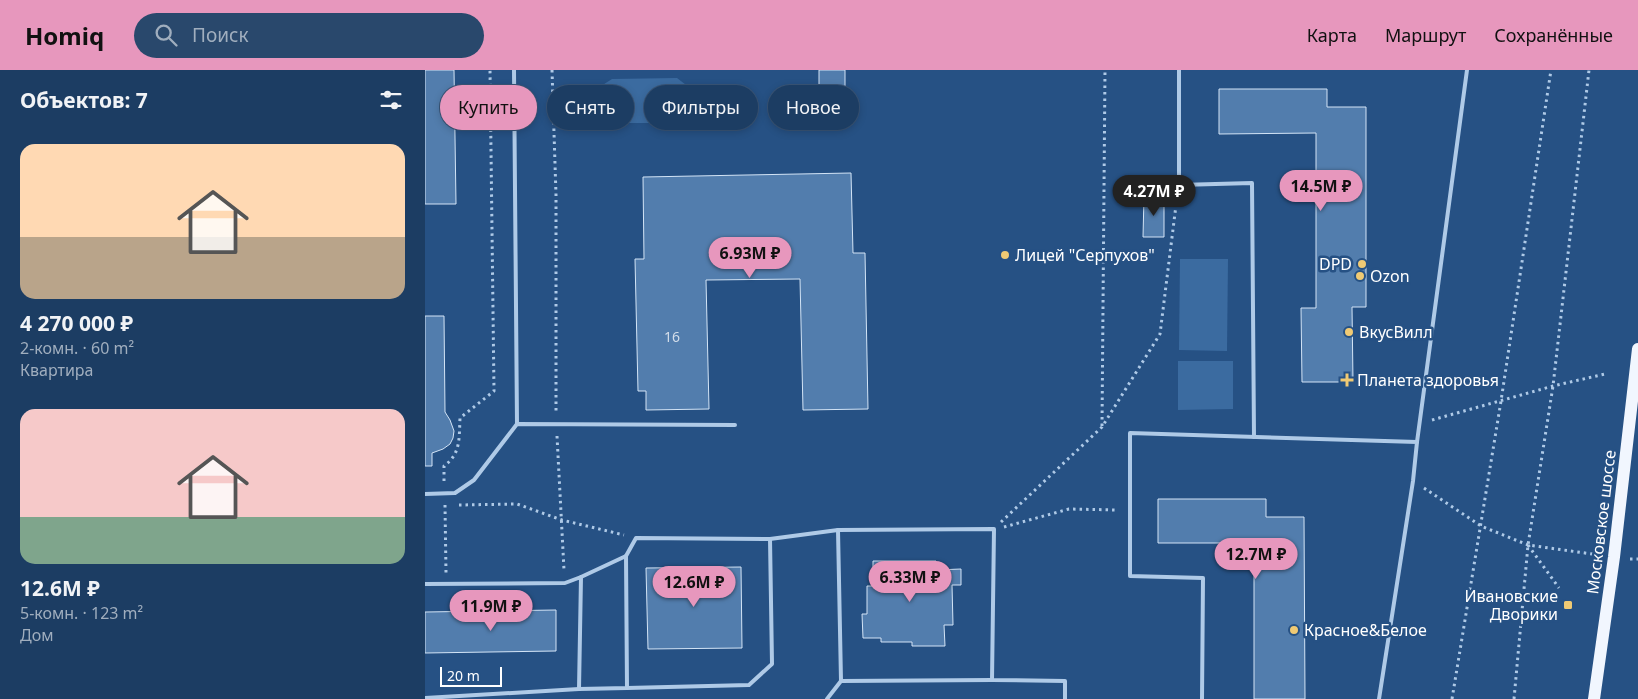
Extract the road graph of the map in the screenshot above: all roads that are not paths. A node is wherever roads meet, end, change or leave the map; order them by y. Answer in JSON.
{"nodes":[{"id":1,"x":514,"y":70,"type":"edge"},
{"id":2,"x":1179,"y":70,"type":"edge"},
{"id":3,"x":1467,"y":70,"type":"edge"},
{"id":4,"x":1638,"y":349,"type":"edge"},
{"id":5,"x":517,"y":424,"type":"junction"},
{"id":6,"x":735,"y":424,"type":"dead end"},
{"id":7,"x":1254,"y":437,"type":"junction"},
{"id":8,"x":1417,"y":442,"type":"junction"},
{"id":9,"x":425,"y":494,"type":"edge"},
{"id":10,"x":839,"y":530,"type":"junction"},
{"id":11,"x":770,"y":539,"type":"junction"},
{"id":12,"x":625,"y":556,"type":"junction"},
{"id":13,"x":581,"y":577,"type":"junction"},
{"id":14,"x":425,"y":584,"type":"edge"},
{"id":15,"x":992,"y":680,"type":"junction"},
{"id":16,"x":841,"y":681,"type":"junction"},
{"id":17,"x":627,"y":688,"type":"junction"},
{"id":18,"x":579,"y":689,"type":"junction"},
{"id":19,"x":511,"y":693,"type":"junction"},
{"id":20,"x":425,"y":698,"type":"edge"},
{"id":21,"x":511,"y":699,"type":"edge"},
{"id":22,"x":827,"y":699,"type":"edge"},
{"id":23,"x":1065,"y":699,"type":"edge"},
{"id":24,"x":1202,"y":699,"type":"edge"},
{"id":25,"x":1379,"y":699,"type":"edge"},
{"id":26,"x":1594,"y":699,"type":"edge"}],
"edges":[{"from":1,"to":5,"type":"lane"},
{"from":2,"to":7,"type":"lane"},
{"from":3,"to":8,"type":"lane"},
{"from":4,"to":26,"type":"main road","name":"Московское шоссе"},
{"from":5,"to":6,"type":"lane"},
{"from":5,"to":9,"type":"lane"},
{"from":7,"to":8,"type":"lane"},
{"from":7,"to":24,"type":"lane"},
{"from":8,"to":25,"type":"lane"},
{"from":10,"to":11,"type":"lane"},
{"from":10,"to":15,"type":"lane"},
{"from":10,"to":16,"type":"lane"},
{"from":11,"to":12,"type":"lane"},
{"from":11,"to":17,"type":"lane"},
{"from":12,"to":13,"type":"lane"},
{"from":12,"to":17,"type":"lane"},
{"from":13,"to":14,"type":"lane"},
{"from":13,"to":18,"type":"lane"},
{"from":15,"to":16,"type":"lane"},
{"from":15,"to":23,"type":"lane"},
{"from":16,"to":22,"type":"lane"},
{"from":17,"to":18,"type":"lane"},
{"from":18,"to":19,"type":"lane"},
{"from":19,"to":20,"type":"lane"},
{"from":19,"to":21,"type":"lane"}]}
